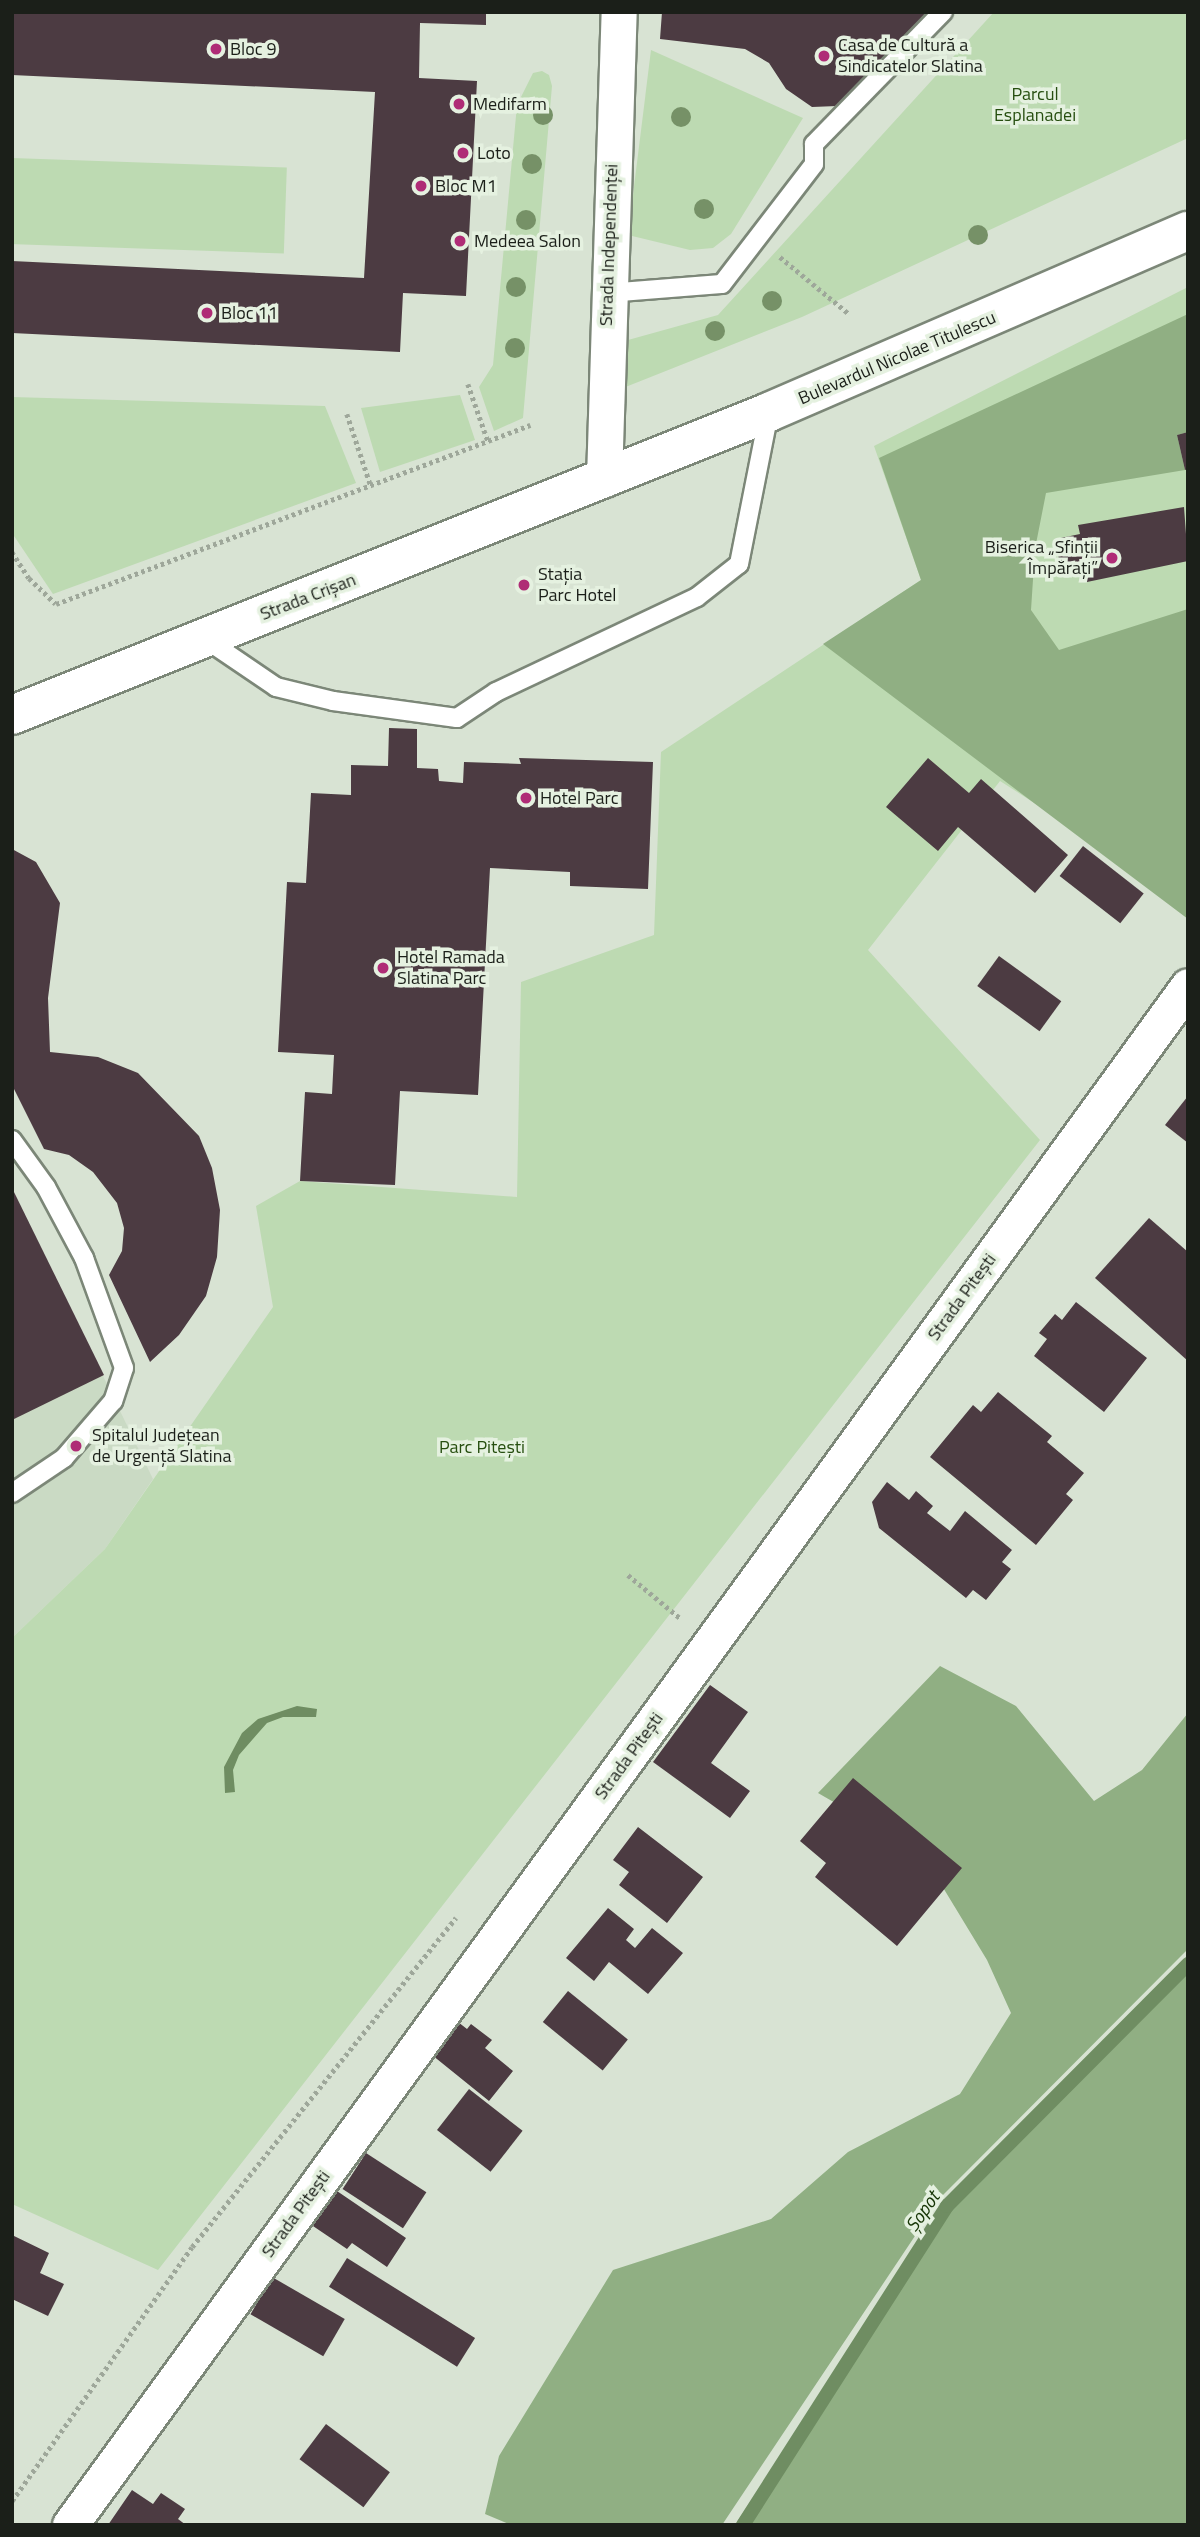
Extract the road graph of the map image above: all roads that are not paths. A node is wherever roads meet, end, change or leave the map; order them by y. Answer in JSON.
{"nodes":[{"id":1,"x":619,"y":12,"type":"edge"},
{"id":2,"x":943,"y":12,"type":"edge"},
{"id":3,"x":1188,"y":231,"type":"edge"},
{"id":4,"x":607,"y":293,"type":"junction"},
{"id":5,"x":769,"y":412,"type":"junction"},
{"id":6,"x":604,"y":479,"type":"junction"},
{"id":7,"x":204,"y":638,"type":"junction"},
{"id":8,"x":12,"y":715,"type":"edge"},
{"id":9,"x":1188,"y":986,"type":"edge"},
{"id":10,"x":12,"y":1140,"type":"edge"},
{"id":11,"x":12,"y":1493,"type":"edge"},
{"id":12,"x":70,"y":2525,"type":"edge"}],
"edges":[{"from":1,"to":4,"type":"street","name":"Strada Independenței"},
{"from":2,"to":4,"type":"lane"},
{"from":3,"to":5,"type":"main road","name":"Bulevardul Nicolae Titulescu"},
{"from":4,"to":6,"type":"street","name":"Strada Independenței"},
{"from":5,"to":6,"type":"main road","name":"Bulevardul Nicolae Titulescu"},
{"from":5,"to":7,"type":"lane"},
{"from":6,"to":7,"type":"main road","name":"Strada Crișan"},
{"from":7,"to":8,"type":"main road","name":"Strada Crișan"},
{"from":9,"to":12,"type":"street","name":"Strada Pitești"},
{"from":10,"to":11,"type":"lane"}]}
